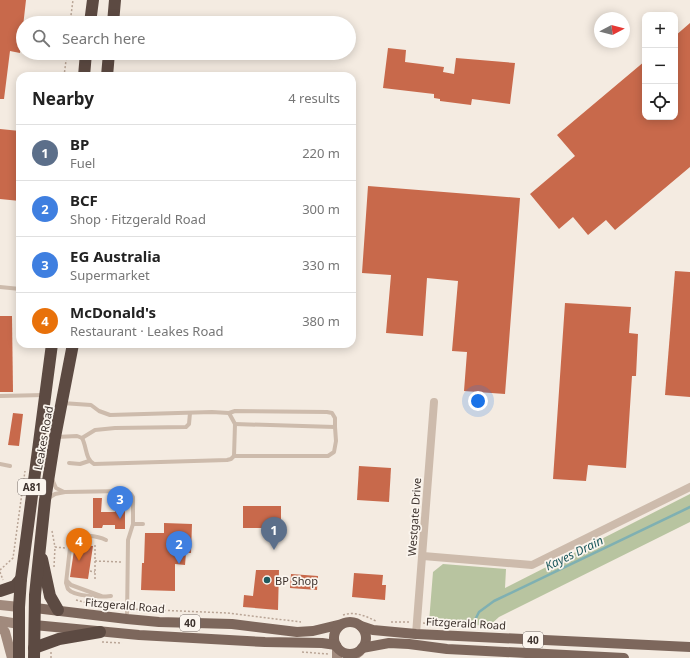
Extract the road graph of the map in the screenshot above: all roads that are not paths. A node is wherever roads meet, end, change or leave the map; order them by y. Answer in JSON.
{"nodes":[{"id":1,"x":93,"y":0,"type":"edge"},
{"id":2,"x":115,"y":0,"type":"edge"},
{"id":3,"x":91,"y":16,"type":"edge"},
{"id":4,"x":114,"y":16,"type":"edge"},
{"id":5,"x":85,"y":60,"type":"edge"},
{"id":6,"x":108,"y":60,"type":"edge"},
{"id":7,"x":84,"y":72,"type":"edge"},
{"id":8,"x":107,"y":72,"type":"edge"},
{"id":9,"x":0,"y":287,"type":"edge"},
{"id":10,"x":16,"y":289,"type":"edge"},
{"id":11,"x":51,"y":348,"type":"edge"},
{"id":12,"x":73,"y":348,"type":"edge"},
{"id":13,"x":45,"y":395,"type":"junction"},
{"id":14,"x":0,"y":396,"type":"edge"},
{"id":15,"x":434,"y":402,"type":"dead end"},
{"id":16,"x":62,"y":403,"type":"junction"},
{"id":17,"x":190,"y":413,"type":"junction"},
{"id":18,"x":229,"y":413,"type":"junction"},
{"id":19,"x":235,"y":424,"type":"junction"},
{"id":20,"x":335,"y":427,"type":"junction"},
{"id":21,"x":55,"y":437,"type":"junction"},
{"id":22,"x":82,"y":438,"type":"junction"},
{"id":23,"x":234,"y":456,"type":"junction"},
{"id":24,"x":89,"y":461,"type":"junction"},
{"id":25,"x":69,"y":463,"type":"dead end"},
{"id":26,"x":0,"y":464,"type":"edge"},
{"id":27,"x":10,"y":466,"type":"dead end"},
{"id":28,"x":50,"y":472,"type":"junction"},
{"id":29,"x":690,"y":487,"type":"edge"},
{"id":30,"x":64,"y":492,"type":"junction"},
{"id":31,"x":45,"y":500,"type":"junction"},
{"id":32,"x":133,"y":524,"type":"junction"},
{"id":33,"x":143,"y":524,"type":"dead end"},
{"id":34,"x":106,"y":540,"type":"dead end"},
{"id":35,"x":40,"y":548,"type":"junction"},
{"id":36,"x":423,"y":556,"type":"junction"},
{"id":37,"x":21,"y":579,"type":"junction"},
{"id":38,"x":2,"y":587,"type":"edge"},
{"id":39,"x":111,"y":596,"type":"dead end"},
{"id":40,"x":0,"y":605,"type":"edge"},
{"id":41,"x":19,"y":607,"type":"junction"},
{"id":42,"x":34,"y":608,"type":"junction"},
{"id":43,"x":58,"y":610,"type":"junction"},
{"id":44,"x":127,"y":614,"type":"junction"},
{"id":45,"x":0,"y":621,"type":"edge"},
{"id":46,"x":19,"y":624,"type":"junction"},
{"id":47,"x":342,"y":624,"type":"junction"},
{"id":48,"x":34,"y":625,"type":"junction"},
{"id":49,"x":0,"y":626,"type":"edge"},
{"id":50,"x":361,"y":626,"type":"junction"},
{"id":51,"x":100,"y":632,"type":"junction"},
{"id":52,"x":416,"y":634,"type":"junction"},
{"id":53,"x":336,"y":646,"type":"junction"},
{"id":54,"x":690,"y":647,"type":"edge"},
{"id":55,"x":361,"y":649,"type":"junction"},
{"id":56,"x":34,"y":653,"type":"edge"},
{"id":57,"x":12,"y":658,"type":"edge"},
{"id":58,"x":18,"y":658,"type":"edge"},
{"id":59,"x":337,"y":658,"type":"edge"},
{"id":60,"x":351,"y":658,"type":"edge"},
{"id":61,"x":624,"y":658,"type":"edge"}],
"edges":[{"from":1,"to":3,"type":"highway"},
{"from":2,"to":4,"type":"highway"},
{"from":5,"to":7,"type":"highway"},
{"from":6,"to":8,"type":"highway"},
{"from":9,"to":10,"type":"lane"},
{"from":11,"to":13,"type":"highway","name":"Leakes Road","number":"A81"},
{"from":12,"to":16,"type":"highway","name":"Leakes Road","number":"A81"},
{"from":13,"to":14,"type":"lane"},
{"from":13,"to":37,"type":"highway","name":"Leakes Road","number":"A81"},
{"from":15,"to":36,"type":"street","name":"Westgate Drive"},
{"from":16,"to":17,"type":"lane"},
{"from":16,"to":21,"type":"highway","name":"Leakes Road","number":"A81"},
{"from":17,"to":18,"type":"lane"},
{"from":17,"to":22,"type":"lane"},
{"from":18,"to":19,"type":"lane"},
{"from":18,"to":20,"type":"lane"},
{"from":19,"to":20,"type":"lane"},
{"from":19,"to":23,"type":"lane"},
{"from":20,"to":23,"type":"lane"},
{"from":21,"to":22,"type":"lane"},
{"from":21,"to":28,"type":"highway","name":"Leakes Road","number":"A81"},
{"from":22,"to":24,"type":"lane"},
{"from":23,"to":24,"type":"lane"},
{"from":24,"to":25,"type":"lane"},
{"from":26,"to":27,"type":"lane"},
{"from":28,"to":30,"type":"lane"},
{"from":28,"to":31,"type":"highway","name":"Leakes Road","number":"A81"},
{"from":29,"to":36,"type":"street"},
{"from":30,"to":31,"type":"lane"},
{"from":30,"to":32,"type":"lane"},
{"from":31,"to":35,"type":"highway","name":"Leakes Road","number":"A81"},
{"from":32,"to":33,"type":"lane"},
{"from":32,"to":44,"type":"lane"},
{"from":34,"to":39,"type":"lane"},
{"from":35,"to":42,"type":"highway","name":"Leakes Road","number":"A81"},
{"from":35,"to":43,"type":"highway"},
{"from":36,"to":52,"type":"street","name":"Westgate Drive"},
{"from":37,"to":38,"type":"highway"},
{"from":37,"to":41,"type":"highway","name":"Leakes Road","number":"A81"},
{"from":40,"to":41,"type":"main road","name":"Fitzgerald Road"},
{"from":41,"to":42,"type":"highway","name":"Fitzgerald Road"},
{"from":41,"to":46,"type":"highway","name":"Leakes Road"},
{"from":42,"to":43,"type":"main road","name":"Fitzgerald Road","number":"40"},
{"from":42,"to":48,"type":"highway","name":"Leakes Road"},
{"from":43,"to":44,"type":"main road","name":"Fitzgerald Road","number":"40"},
{"from":44,"to":47,"type":"main road","name":"Fitzgerald Road","number":"40"},
{"from":45,"to":46,"type":"main road"},
{"from":46,"to":48,"type":"highway"},
{"from":46,"to":58,"type":"highway","name":"Leakes Road"},
{"from":47,"to":50,"type":"main road","number":"40"},
{"from":47,"to":53,"type":"main road"},
{"from":48,"to":51,"type":"main road","number":"40"},
{"from":48,"to":56,"type":"highway","name":"Leakes Road"},
{"from":49,"to":57,"type":"main road"},
{"from":50,"to":52,"type":"main road","name":"Fitzgerald Road","number":"40"},
{"from":50,"to":55,"type":"main road"},
{"from":51,"to":53,"type":"main road","number":"40"},
{"from":51,"to":56,"type":"highway"},
{"from":52,"to":54,"type":"main road","name":"Fitzgerald Road","number":"40"},
{"from":53,"to":55,"type":"main road","number":"40"},
{"from":53,"to":59,"type":"main road"},
{"from":55,"to":60,"type":"main road"},
{"from":55,"to":61,"type":"main road","number":"40"}]}
